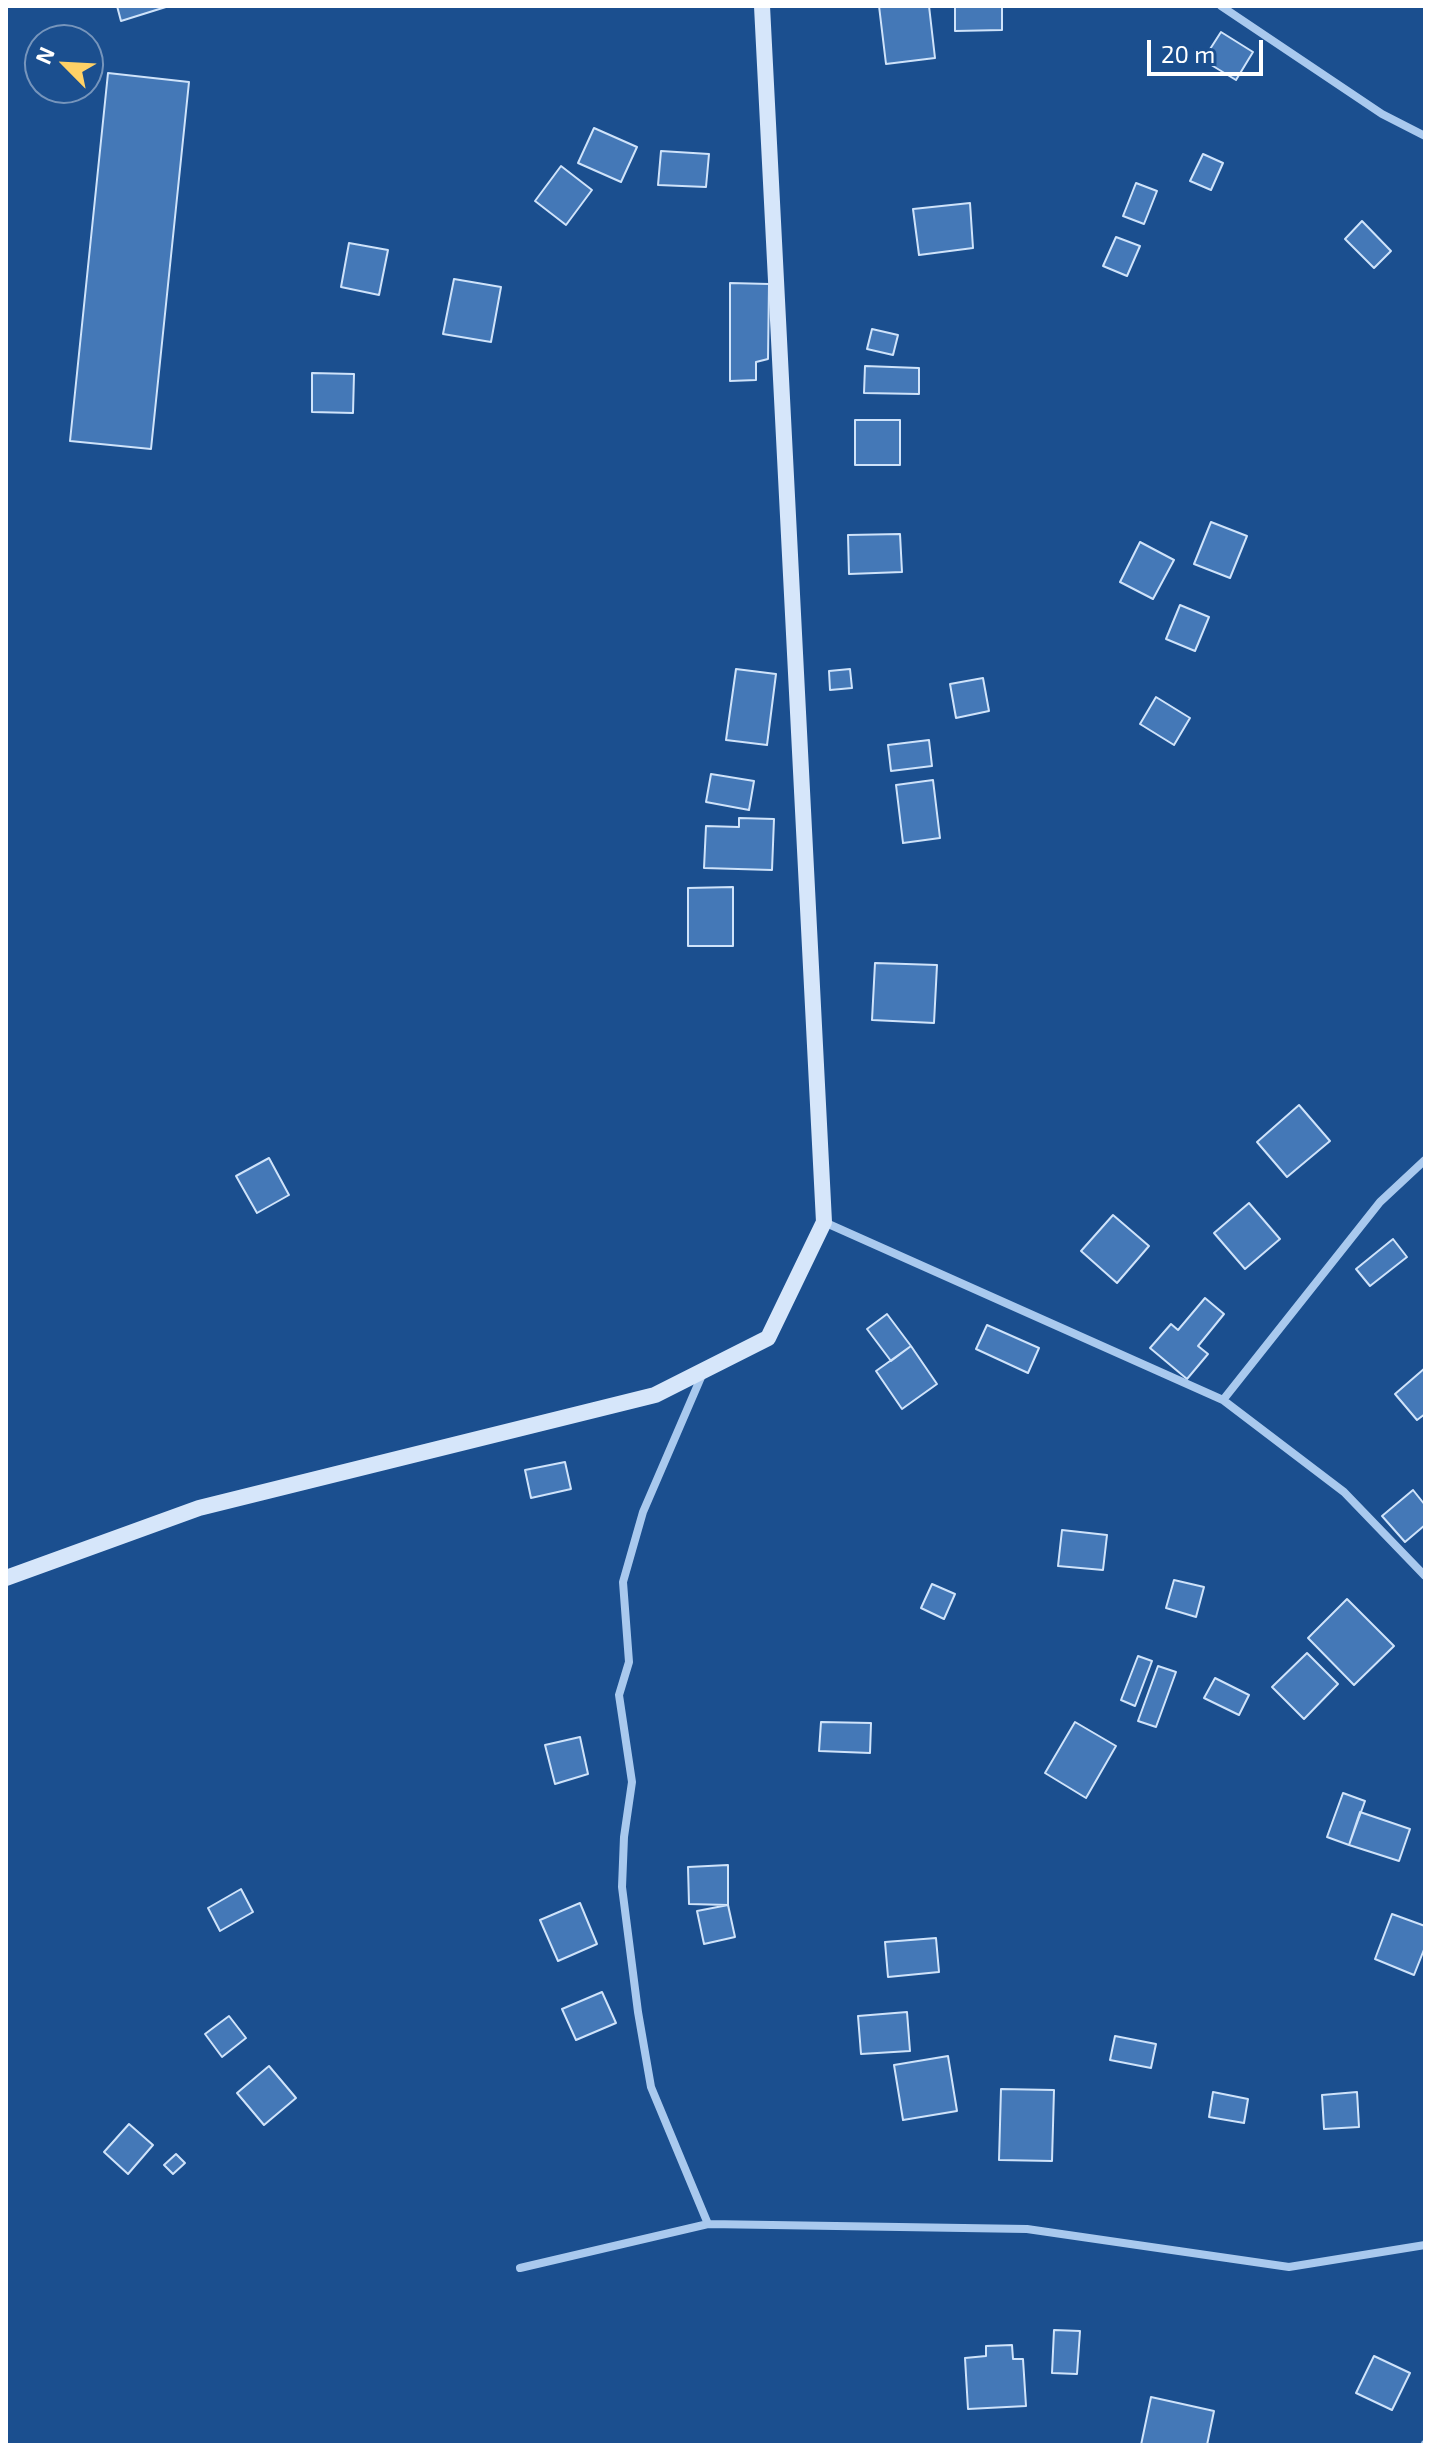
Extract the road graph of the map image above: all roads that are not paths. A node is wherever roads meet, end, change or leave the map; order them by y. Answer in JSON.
{"nodes":[{"id":1,"x":762,"y":6,"type":"edge"},
{"id":2,"x":1221,"y":6,"type":"edge"},
{"id":3,"x":1425,"y":136,"type":"edge"},
{"id":4,"x":1425,"y":1160,"type":"edge"},
{"id":5,"x":824,"y":1222,"type":"junction"},
{"id":6,"x":703,"y":1371,"type":"junction"},
{"id":7,"x":1223,"y":1400,"type":"junction"},
{"id":8,"x":1425,"y":1576,"type":"edge"},
{"id":9,"x":6,"y":1578,"type":"edge"},
{"id":10,"x":708,"y":2224,"type":"junction"},
{"id":11,"x":1425,"y":2245,"type":"edge"},
{"id":12,"x":520,"y":2268,"type":"dead end"}],
"edges":[{"from":1,"to":5,"type":"street"},
{"from":2,"to":3,"type":"street"},
{"from":4,"to":7,"type":"street"},
{"from":5,"to":6,"type":"street"},
{"from":5,"to":7,"type":"street"},
{"from":6,"to":9,"type":"street"},
{"from":6,"to":10,"type":"street"},
{"from":7,"to":8,"type":"street"},
{"from":10,"to":11,"type":"street"},
{"from":10,"to":12,"type":"street"}]}
